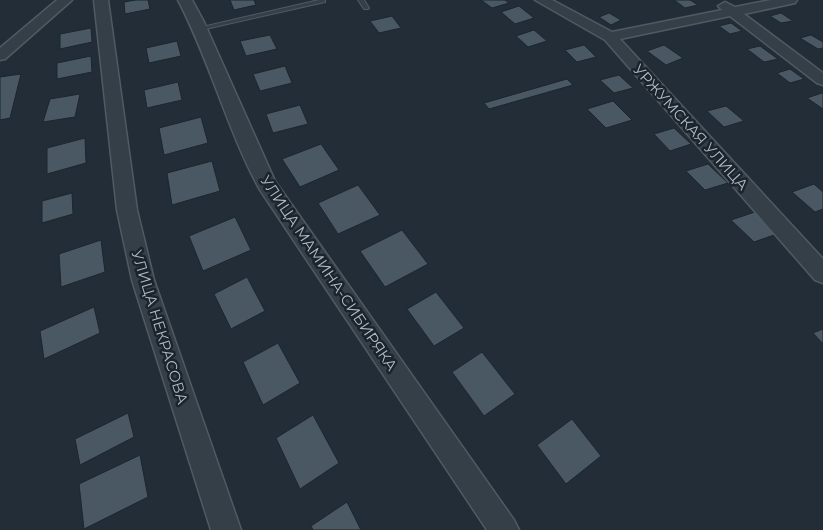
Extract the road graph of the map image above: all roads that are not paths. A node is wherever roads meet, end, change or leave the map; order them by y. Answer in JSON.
{"nodes":[{"id":1,"x":65,"y":0,"type":"edge"},
{"id":2,"x":101,"y":0,"type":"edge"},
{"id":3,"x":185,"y":0,"type":"edge"},
{"id":4,"x":322,"y":0,"type":"edge"},
{"id":5,"x":361,"y":0,"type":"edge"},
{"id":6,"x":542,"y":0,"type":"edge"},
{"id":7,"x":715,"y":0,"type":"edge"},
{"id":8,"x":790,"y":0,"type":"edge"},
{"id":9,"x":366,"y":8,"type":"dead end"},
{"id":10,"x":732,"y":10,"type":"junction"},
{"id":11,"x":200,"y":28,"type":"junction"},
{"id":12,"x":610,"y":37,"type":"junction"},
{"id":13,"x":0,"y":56,"type":"edge"},
{"id":14,"x":823,"y":80,"type":"edge"},
{"id":15,"x":823,"y":274,"type":"edge"},
{"id":16,"x":226,"y":530,"type":"edge"},
{"id":17,"x":504,"y":530,"type":"edge"}],
"edges":[{"from":1,"to":13,"type":"street"},
{"from":2,"to":16,"type":"street","name":"УЛИЦА НЕКРАСОВА"},
{"from":3,"to":11,"type":"street","name":"УЛИЦА МАМИНА-СИБИРЯКА"},
{"from":4,"to":11,"type":"lane"},
{"from":5,"to":9,"type":"lane"},
{"from":6,"to":12,"type":"street","name":"УРЖУМСКАЯ УЛИЦА"},
{"from":7,"to":10,"type":"street"},
{"from":8,"to":10,"type":"street"},
{"from":10,"to":12,"type":"street"},
{"from":10,"to":14,"type":"street"},
{"from":11,"to":17,"type":"street","name":"УЛИЦА МАМИНА-СИБИРЯКА"},
{"from":12,"to":15,"type":"street","name":"УРЖУМСКАЯ УЛИЦА"}]}
